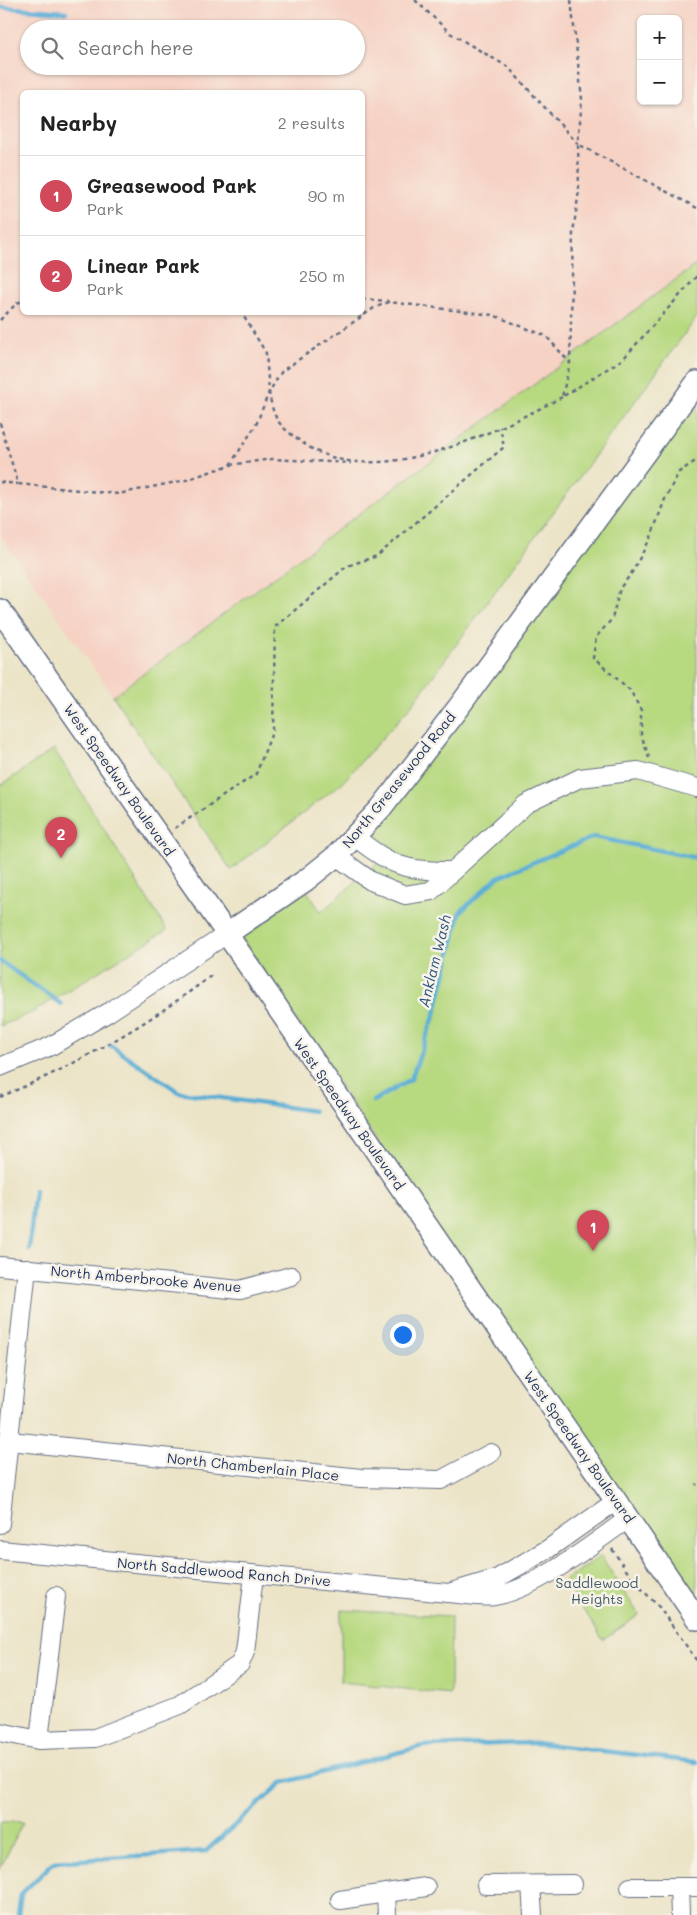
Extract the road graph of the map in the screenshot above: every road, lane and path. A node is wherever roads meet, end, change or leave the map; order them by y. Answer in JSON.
{"nodes":[{"id":1,"x":415,"y":0,"type":"edge"},
{"id":2,"x":571,"y":0,"type":"edge"},
{"id":3,"x":578,"y":144,"type":"junction"},
{"id":4,"x":697,"y":208,"type":"edge"},
{"id":5,"x":697,"y":276,"type":"edge"},
{"id":6,"x":365,"y":299,"type":"edge"},
{"id":7,"x":20,"y":302,"type":"edge"},
{"id":8,"x":389,"y":302,"type":"junction"},
{"id":9,"x":365,"y":314,"type":"edge"},
{"id":10,"x":243,"y":315,"type":"edge"},
{"id":11,"x":364,"y":315,"type":"edge"},
{"id":12,"x":0,"y":320,"type":"edge"},
{"id":13,"x":570,"y":363,"type":"junction"},
{"id":14,"x":697,"y":382,"type":"edge"},
{"id":15,"x":269,"y":392,"type":"junction"},
{"id":16,"x":562,"y":397,"type":"junction"},
{"id":17,"x":0,"y":423,"type":"edge"},
{"id":18,"x":500,"y":427,"type":"junction"},
{"id":19,"x":697,"y":460,"type":"edge"},
{"id":20,"x":358,"y":463,"type":"junction"},
{"id":21,"x":230,"y":465,"type":"junction"},
{"id":22,"x":0,"y":482,"type":"edge"},
{"id":23,"x":18,"y":484,"type":"junction"},
{"id":24,"x":0,"y":610,"type":"edge"},
{"id":25,"x":655,"y":775,"type":"junction"},
{"id":26,"x":697,"y":788,"type":"edge"},
{"id":27,"x":355,"y":837,"type":"junction"},
{"id":28,"x":160,"y":838,"type":"junction"},
{"id":29,"x":336,"y":856,"type":"junction"},
{"id":30,"x":451,"y":871,"type":"junction"},
{"id":31,"x":227,"y":934,"type":"junction"},
{"id":32,"x":212,"y":974,"type":"dead end"},
{"id":33,"x":0,"y":1067,"type":"edge"},
{"id":34,"x":0,"y":1097,"type":"edge"},
{"id":35,"x":0,"y":1266,"type":"edge"},
{"id":36,"x":27,"y":1268,"type":"junction"},
{"id":37,"x":291,"y":1276,"type":"dead end"},
{"id":38,"x":10,"y":1441,"type":"junction"},
{"id":39,"x":491,"y":1453,"type":"dead end"},
{"id":40,"x":616,"y":1502,"type":"junction"},
{"id":41,"x":628,"y":1519,"type":"junction"},
{"id":42,"x":0,"y":1524,"type":"edge"},
{"id":43,"x":604,"y":1536,"type":"junction"},
{"id":44,"x":0,"y":1550,"type":"edge"},
{"id":45,"x":254,"y":1575,"type":"junction"},
{"id":46,"x":448,"y":1593,"type":"junction"},
{"id":47,"x":56,"y":1596,"type":"dead end"},
{"id":48,"x":697,"y":1618,"type":"edge"},
{"id":49,"x":697,"y":1661,"type":"edge"},
{"id":50,"x":0,"y":1732,"type":"edge"},
{"id":51,"x":39,"y":1740,"type":"junction"},
{"id":52,"x":573,"y":1884,"type":"dead end"},
{"id":53,"x":486,"y":1885,"type":"dead end"},
{"id":54,"x":531,"y":1885,"type":"junction"},
{"id":55,"x":426,"y":1887,"type":"dead end"},
{"id":56,"x":630,"y":1887,"type":"dead end"},
{"id":57,"x":679,"y":1887,"type":"junction"},
{"id":58,"x":697,"y":1887,"type":"edge"},
{"id":59,"x":386,"y":1893,"type":"junction"},
{"id":60,"x":340,"y":1900,"type":"dead end"},
{"id":61,"x":387,"y":1915,"type":"edge"},
{"id":62,"x":533,"y":1915,"type":"edge"},
{"id":63,"x":680,"y":1915,"type":"edge"}],
"edges":[{"from":1,"to":3,"type":"path"},
{"from":2,"to":3,"type":"path"},
{"from":3,"to":4,"type":"path"},
{"from":3,"to":13,"type":"path"},
{"from":5,"to":16,"type":"path"},
{"from":6,"to":8,"type":"path"},
{"from":7,"to":12,"type":"path"},
{"from":8,"to":9,"type":"path"},
{"from":8,"to":13,"type":"path"},
{"from":10,"to":15,"type":"path"},
{"from":11,"to":15,"type":"path"},
{"from":13,"to":16,"type":"path"},
{"from":14,"to":27,"type":"main road","name":"North Greasewood Road"},
{"from":15,"to":20,"type":"path"},
{"from":15,"to":21,"type":"path"},
{"from":16,"to":18,"type":"path"},
{"from":17,"to":23,"type":"path"},
{"from":18,"to":20,"type":"path"},
{"from":18,"to":28,"type":"path"},
{"from":19,"to":25,"type":"path"},
{"from":20,"to":21,"type":"path"},
{"from":21,"to":23,"type":"path"},
{"from":22,"to":23,"type":"path"},
{"from":24,"to":28,"type":"main road","name":"West Speedway Boulevard"},
{"from":25,"to":26,"type":"street"},
{"from":25,"to":30,"type":"street"},
{"from":27,"to":29,"type":"main road","name":"North Greasewood Road"},
{"from":27,"to":30,"type":"street"},
{"from":28,"to":31,"type":"main road","name":"West Speedway Boulevard"},
{"from":29,"to":30,"type":"street"},
{"from":29,"to":31,"type":"main road","name":"North Greasewood Road"},
{"from":31,"to":33,"type":"street","name":"North Greasewood Road"},
{"from":31,"to":40,"type":"main road","name":"West Speedway Boulevard"},
{"from":32,"to":34,"type":"path"},
{"from":35,"to":36,"type":"street","name":"North Amberbrooke Avenue"},
{"from":36,"to":37,"type":"street","name":"North Amberbrooke Avenue"},
{"from":36,"to":38,"type":"street"},
{"from":38,"to":39,"type":"street","name":"North Chamberlain Place"},
{"from":38,"to":42,"type":"street"},
{"from":40,"to":41,"type":"main road","name":"West Speedway Boulevard"},
{"from":40,"to":46,"type":"street","name":"North Saddlewood Ranch Drive"},
{"from":41,"to":43,"type":"street","name":"North Saddlewood Ranch Drive"},
{"from":41,"to":48,"type":"main road","name":"West Speedway Boulevard"},
{"from":43,"to":46,"type":"street","name":"North Saddlewood Ranch Drive"},
{"from":43,"to":49,"type":"path"},
{"from":44,"to":45,"type":"street","name":"North Saddlewood Ranch Drive"},
{"from":45,"to":46,"type":"street","name":"North Saddlewood Ranch Drive"},
{"from":45,"to":51,"type":"street"},
{"from":47,"to":51,"type":"street"},
{"from":50,"to":51,"type":"street"},
{"from":52,"to":54,"type":"street"},
{"from":53,"to":54,"type":"street"},
{"from":54,"to":62,"type":"street"},
{"from":55,"to":59,"type":"street"},
{"from":56,"to":57,"type":"street"},
{"from":57,"to":58,"type":"street"},
{"from":57,"to":63,"type":"street"},
{"from":59,"to":60,"type":"street"},
{"from":59,"to":61,"type":"street"}]}
